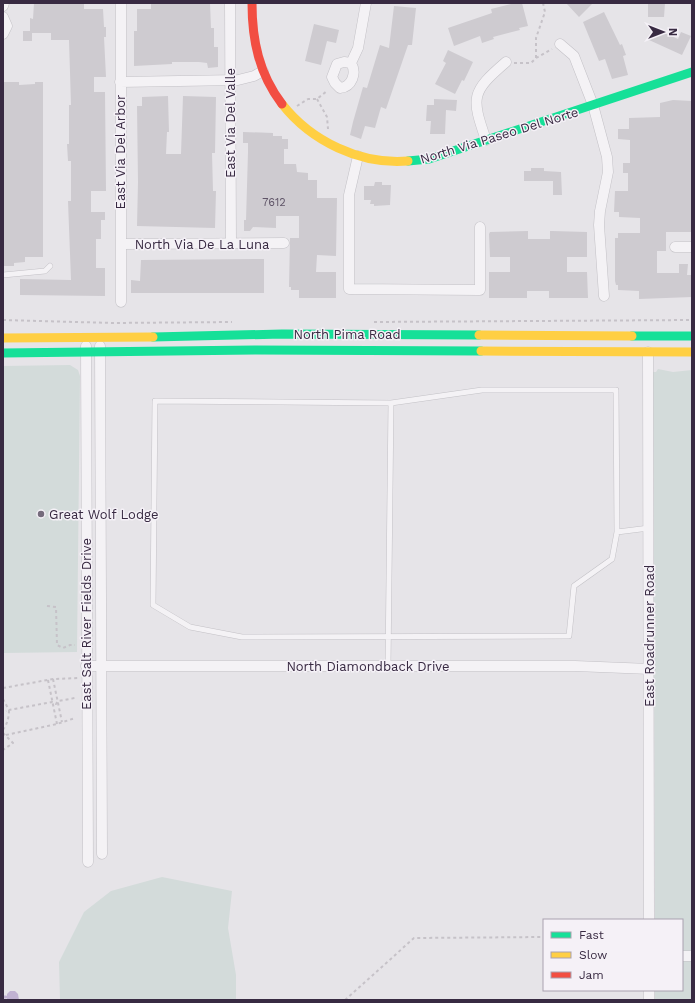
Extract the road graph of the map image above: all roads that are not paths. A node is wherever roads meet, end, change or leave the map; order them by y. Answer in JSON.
{"nodes":[{"id":1,"x":4,"y":3,"type":"edge"},
{"id":2,"x":121,"y":3,"type":"edge"},
{"id":3,"x":230,"y":3,"type":"edge"},
{"id":4,"x":252,"y":3,"type":"edge"},
{"id":5,"x":366,"y":3,"type":"edge"},
{"id":6,"x":3,"y":6,"type":"edge"},
{"id":7,"x":3,"y":17,"type":"edge"},
{"id":8,"x":3,"y":34,"type":"edge"},
{"id":9,"x":560,"y":44,"type":"road end"},
{"id":10,"x":506,"y":62,"type":"road end"},
{"id":11,"x":351,"y":63,"type":"dead end"},
{"id":12,"x":263,"y":72,"type":"junction"},
{"id":13,"x":692,"y":72,"type":"edge"},
{"id":14,"x":229,"y":81,"type":"junction"},
{"id":15,"x":120,"y":82,"type":"junction"},
{"id":16,"x":593,"y":105,"type":"junction"},
{"id":17,"x":486,"y":140,"type":"junction"},
{"id":18,"x":358,"y":156,"type":"junction"},
{"id":19,"x":480,"y":227,"type":"dead end"},
{"id":20,"x":121,"y":244,"type":"junction"},
{"id":21,"x":231,"y":244,"type":"junction"},
{"id":22,"x":284,"y":244,"type":"dead end"},
{"id":23,"x":675,"y":247,"type":"dead end"},
{"id":24,"x":692,"y":247,"type":"edge"},
{"id":25,"x":50,"y":266,"type":"dead end"},
{"id":26,"x":3,"y":275,"type":"edge"},
{"id":27,"x":604,"y":296,"type":"dead end"},
{"id":28,"x":121,"y":302,"type":"dead end"},
{"id":29,"x":692,"y":336,"type":"edge"},
{"id":30,"x":3,"y":338,"type":"edge"},
{"id":31,"x":86,"y":338,"type":"junction"},
{"id":32,"x":100,"y":338,"type":"junction"},
{"id":33,"x":648,"y":352,"type":"junction"},
{"id":34,"x":692,"y":352,"type":"edge"},
{"id":35,"x":3,"y":353,"type":"edge"},
{"id":36,"x":86,"y":353,"type":"junction"},
{"id":37,"x":100,"y":353,"type":"junction"},
{"id":38,"x":391,"y":403,"type":"junction"},
{"id":39,"x":649,"y":528,"type":"junction"},
{"id":40,"x":617,"y":532,"type":"junction"},
{"id":41,"x":388,"y":637,"type":"junction"},
{"id":42,"x":86,"y":666,"type":"junction"},
{"id":43,"x":101,"y":666,"type":"junction"},
{"id":44,"x":388,"y":666,"type":"junction"},
{"id":45,"x":650,"y":669,"type":"junction"},
{"id":46,"x":102,"y":854,"type":"dead end"},
{"id":47,"x":88,"y":862,"type":"dead end"},
{"id":48,"x":649,"y":919,"type":"edge"}],
"edges":[{"from":1,"to":6,"type":"street"},
{"from":2,"to":15,"type":"street","name":"East Via Del Arbor"},
{"from":3,"to":14,"type":"street","name":"East Via Del Valle"},
{"from":4,"to":12,"type":"main road","name":"North Via Paseo Del Norte"},
{"from":5,"to":11,"type":"street"},
{"from":7,"to":8,"type":"street"},
{"from":9,"to":16,"type":"street"},
{"from":10,"to":17,"type":"street"},
{"from":12,"to":14,"type":"street"},
{"from":12,"to":18,"type":"main road","name":"North Via Paseo Del Norte"},
{"from":13,"to":16,"type":"main road","name":"North Via Paseo Del Norte"},
{"from":14,"to":15,"type":"street"},
{"from":14,"to":21,"type":"street","name":"East Via Del Valle"},
{"from":15,"to":20,"type":"street","name":"East Via Del Arbor"},
{"from":16,"to":17,"type":"main road","name":"North Via Paseo Del Norte"},
{"from":16,"to":27,"type":"street"},
{"from":17,"to":18,"type":"main road","name":"North Via Paseo Del Norte"},
{"from":18,"to":19,"type":"street"},
{"from":20,"to":21,"type":"street","name":"North Via De La Luna"},
{"from":20,"to":28,"type":"street","name":"East Via Del Arbor"},
{"from":21,"to":22,"type":"street","name":"North Via De La Luna"},
{"from":23,"to":24,"type":"street"},
{"from":25,"to":26,"type":"lane"},
{"from":29,"to":32,"type":"main road","name":"North Pima Road"},
{"from":30,"to":31,"type":"main road","name":"North Pima Road"},
{"from":31,"to":32,"type":"main road","name":"North Pima Road"},
{"from":31,"to":36,"type":"street","name":"East Salt River Fields Drive"},
{"from":32,"to":37,"type":"street","name":"East Salt River Fields Drive"},
{"from":33,"to":34,"type":"main road","name":"North Pima Road"},
{"from":33,"to":37,"type":"main road","name":"North Pima Road"},
{"from":33,"to":39,"type":"street","name":"East Roadrunner Road"},
{"from":35,"to":36,"type":"main road","name":"North Pima Road"},
{"from":36,"to":37,"type":"main road","name":"North Pima Road"},
{"from":36,"to":42,"type":"street","name":"East Salt River Fields Drive"},
{"from":37,"to":43,"type":"street","name":"East Salt River Fields Drive"},
{"from":38,"to":40,"type":"lane"},
{"from":38,"to":41,"type":"lane"},
{"from":38,"to":41,"type":"lane"},
{"from":39,"to":40,"type":"lane"},
{"from":39,"to":45,"type":"street","name":"East Roadrunner Road"},
{"from":40,"to":41,"type":"lane"},
{"from":41,"to":44,"type":"lane"},
{"from":42,"to":43,"type":"street","name":"North Diamondback Drive"},
{"from":42,"to":47,"type":"street","name":"East Salt River Fields Drive"},
{"from":43,"to":44,"type":"street","name":"North Diamondback Drive"},
{"from":43,"to":46,"type":"street","name":"East Salt River Fields Drive"},
{"from":44,"to":45,"type":"street","name":"North Diamondback Drive"},
{"from":45,"to":48,"type":"street","name":"East Roadrunner Road"}]}
